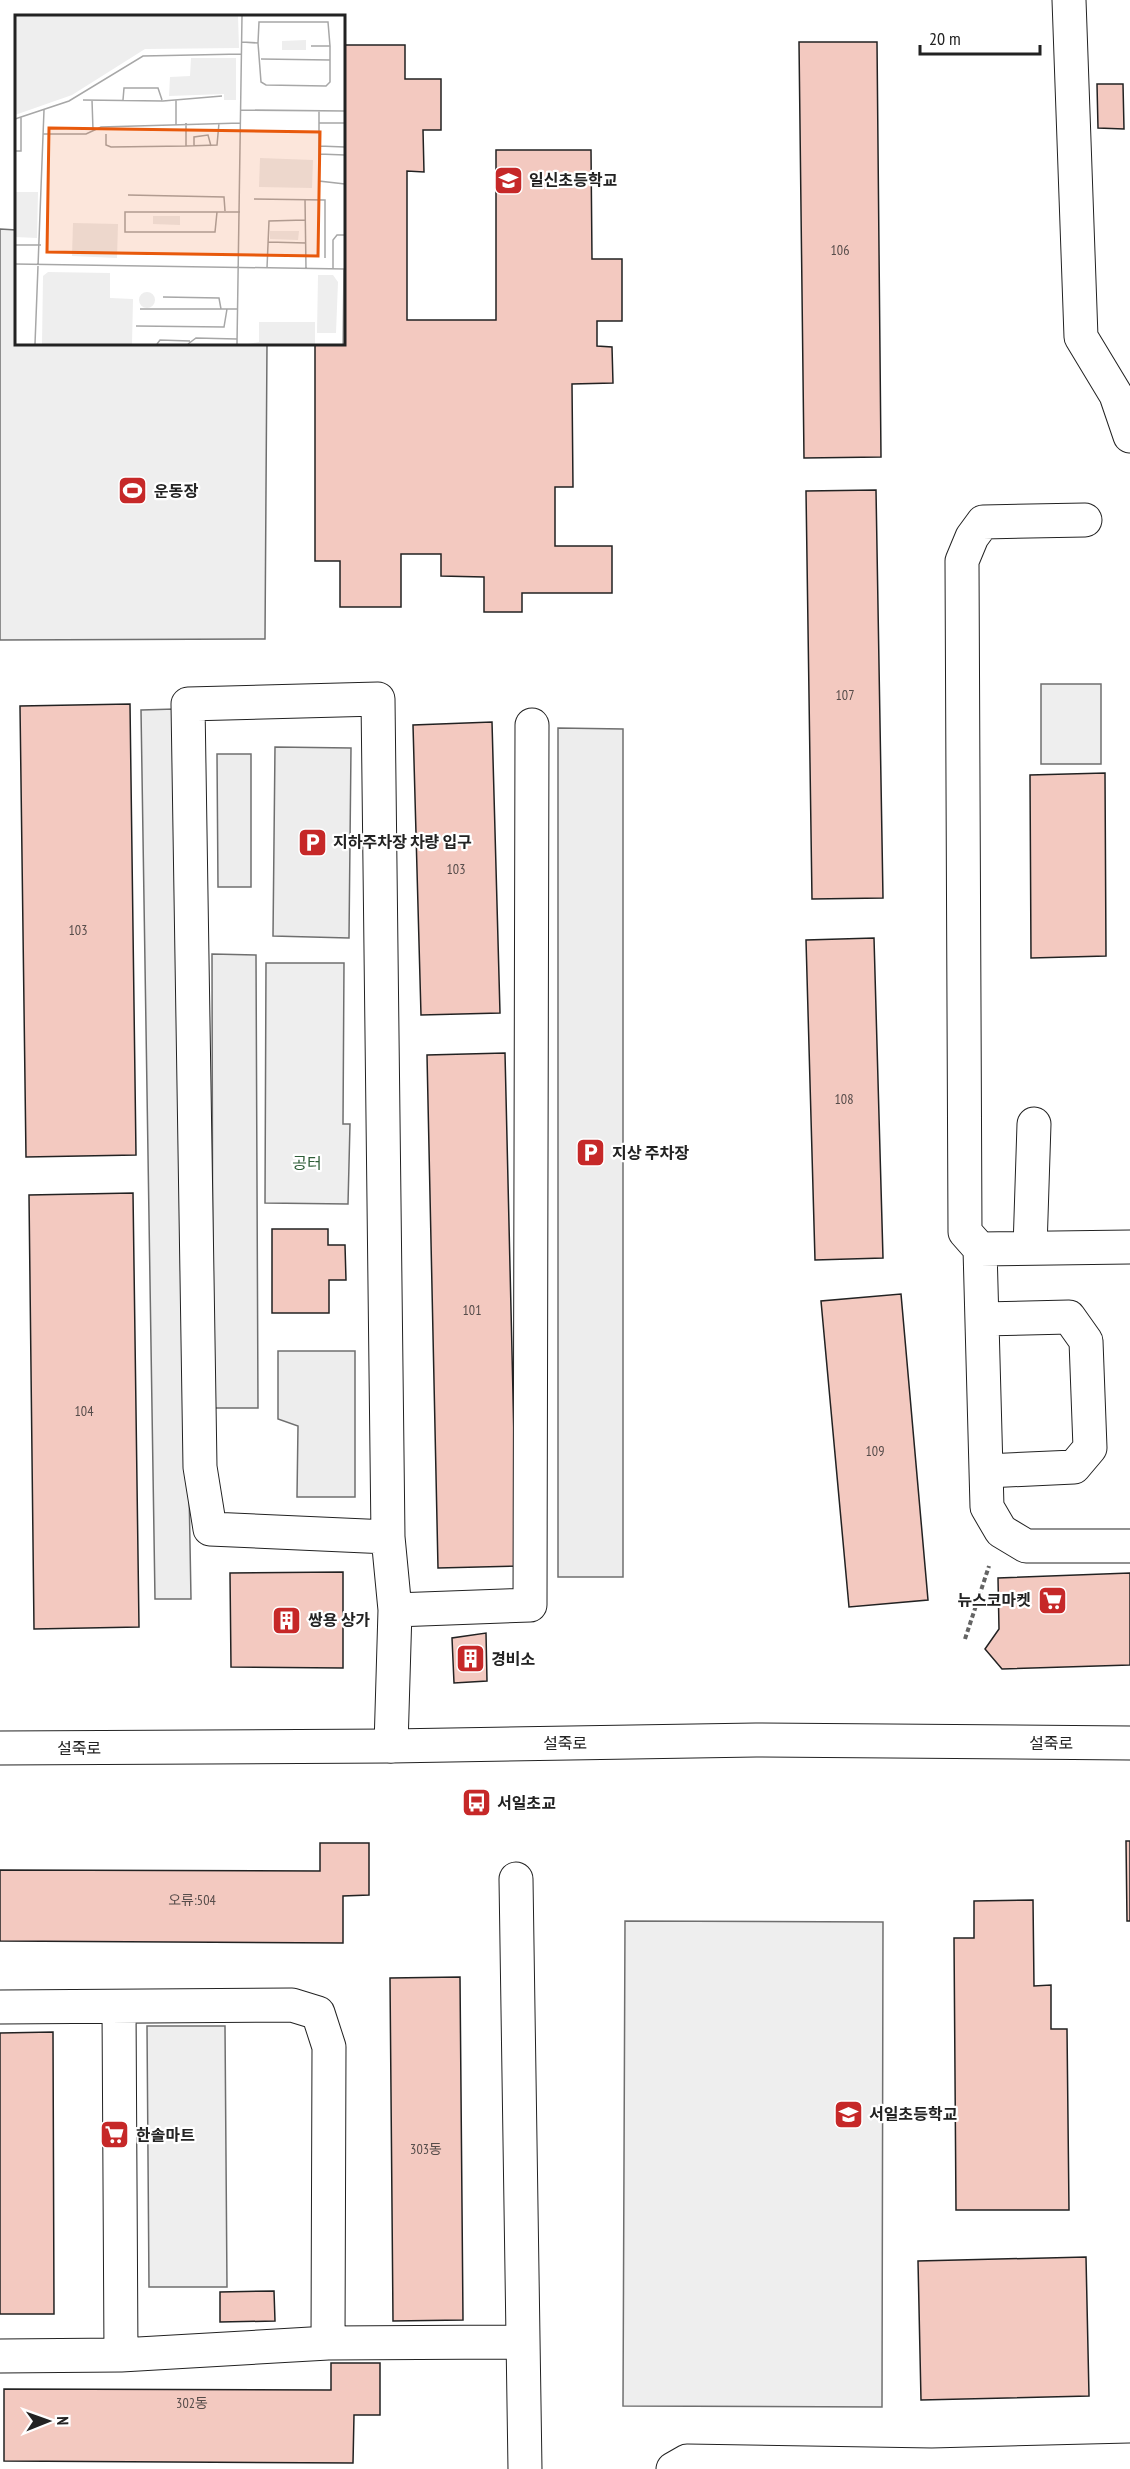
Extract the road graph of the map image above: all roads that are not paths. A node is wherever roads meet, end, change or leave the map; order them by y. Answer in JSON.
{"nodes":[{"id":1,"x":1069,"y":0,"type":"edge"},
{"id":2,"x":1123,"y":395,"type":"edge"},
{"id":3,"x":1130,"y":436,"type":"edge"},
{"id":4,"x":1085,"y":520,"type":"dead end"},
{"id":5,"x":532,"y":725,"type":"dead end"},
{"id":6,"x":1034,"y":1125,"type":"dead end"},
{"id":7,"x":1130,"y":1246,"type":"edge"},
{"id":8,"x":1030,"y":1248,"type":"junction"},
{"id":9,"x":980,"y":1249,"type":"junction"},
{"id":10,"x":982,"y":1319,"type":"junction"},
{"id":11,"x":986,"y":1471,"type":"junction"},
{"id":12,"x":388,"y":1537,"type":"junction"},
{"id":13,"x":1130,"y":1546,"type":"edge"},
{"id":14,"x":395,"y":1610,"type":"junction"},
{"id":15,"x":1130,"y":1743,"type":"edge"},
{"id":16,"x":391,"y":1746,"type":"junction"},
{"id":17,"x":0,"y":1748,"type":"edge"},
{"id":18,"x":516,"y":1879,"type":"dead end"},
{"id":19,"x":0,"y":2007,"type":"edge"},
{"id":20,"x":119,"y":2007,"type":"junction"},
{"id":21,"x":523,"y":2342,"type":"junction"},
{"id":22,"x":328,"y":2343,"type":"junction"},
{"id":23,"x":121,"y":2355,"type":"junction"},
{"id":24,"x":0,"y":2356,"type":"edge"},
{"id":25,"x":1130,"y":2460,"type":"edge"},
{"id":26,"x":1006,"y":2466,"type":"edge"},
{"id":27,"x":932,"y":2467,"type":"edge"},
{"id":28,"x":525,"y":2469,"type":"edge"},
{"id":29,"x":673,"y":2469,"type":"edge"}],
"edges":[{"from":1,"to":2,"type":"main road"},
{"from":2,"to":3,"type":"main road"},
{"from":4,"to":9,"type":"main road"},
{"from":5,"to":14,"type":"main road"},
{"from":6,"to":8,"type":"main road"},
{"from":7,"to":8,"type":"main road"},
{"from":8,"to":9,"type":"main road"},
{"from":9,"to":10,"type":"main road"},
{"from":10,"to":11,"type":"main road"},
{"from":10,"to":11,"type":"main road"},
{"from":11,"to":13,"type":"main road"},
{"from":12,"to":12,"type":"main road"},
{"from":12,"to":14,"type":"main road"},
{"from":14,"to":16,"type":"main road"},
{"from":15,"to":16,"type":"main road","name":"설죽로"},
{"from":16,"to":17,"type":"main road","name":"설죽로"},
{"from":18,"to":21,"type":"main road"},
{"from":19,"to":20,"type":"main road"},
{"from":20,"to":22,"type":"main road"},
{"from":20,"to":23,"type":"main road"},
{"from":21,"to":22,"type":"main road"},
{"from":21,"to":28,"type":"main road"},
{"from":22,"to":23,"type":"main road"},
{"from":23,"to":24,"type":"main road"},
{"from":25,"to":26,"type":"main road"},
{"from":26,"to":27,"type":"main road"},
{"from":27,"to":29,"type":"main road"}]}
